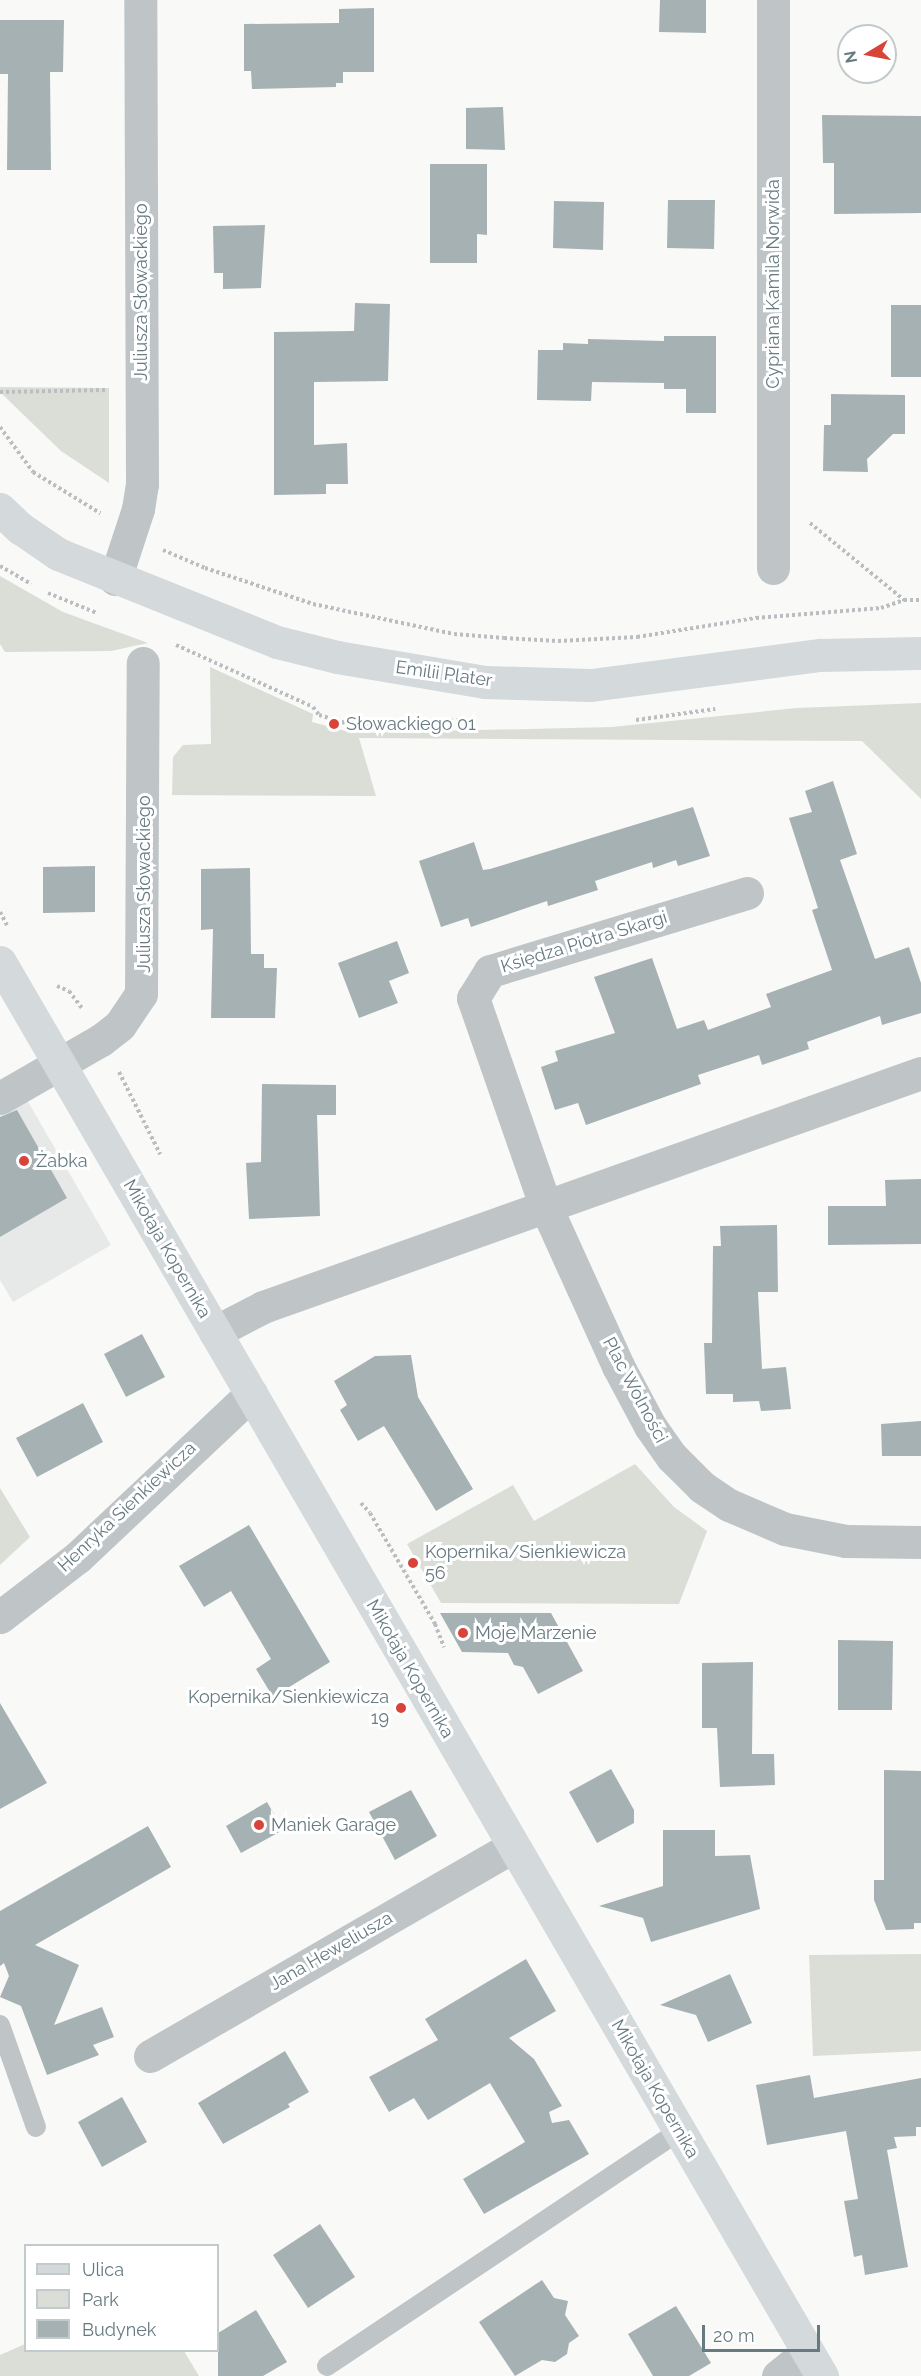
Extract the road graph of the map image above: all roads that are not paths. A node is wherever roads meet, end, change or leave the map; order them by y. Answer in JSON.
{"nodes":[{"id":1,"x":140,"y":0,"type":"edge"},
{"id":2,"x":773,"y":0,"type":"edge"},
{"id":3,"x":0,"y":509,"type":"edge"},
{"id":4,"x":773,"y":568,"type":"dead end"},
{"id":5,"x":115,"y":579,"type":"junction"},
{"id":6,"x":921,"y":653,"type":"edge"},
{"id":7,"x":143,"y":663,"type":"dead end"},
{"id":8,"x":747,"y":893,"type":"dead end"},
{"id":9,"x":0,"y":962,"type":"edge"},
{"id":10,"x":60,"y":1065,"type":"junction"},
{"id":11,"x":921,"y":1073,"type":"edge"},
{"id":12,"x":0,"y":1098,"type":"edge"},
{"id":13,"x":545,"y":1205,"type":"junction"},
{"id":14,"x":215,"y":1332,"type":"junction"},
{"id":15,"x":251,"y":1394,"type":"junction"},
{"id":16,"x":921,"y":1542,"type":"edge"},
{"id":17,"x":0,"y":1617,"type":"edge"},
{"id":18,"x":513,"y":1846,"type":"junction"},
{"id":19,"x":0,"y":2025,"type":"edge"},
{"id":20,"x":150,"y":2056,"type":"dead end"},
{"id":21,"x":36,"y":2127,"type":"dead end"},
{"id":22,"x":679,"y":2131,"type":"junction"},
{"id":23,"x":815,"y":2364,"type":"edge"},
{"id":24,"x":327,"y":2366,"type":"dead end"},
{"id":25,"x":777,"y":2376,"type":"edge"}],
"edges":[{"from":1,"to":5,"type":"street","name":"Juliusza Słowackiego"},
{"from":2,"to":4,"type":"street","name":"Cypriana Kamila Norwida"},
{"from":3,"to":5,"type":"street","name":"Emilii Plater"},
{"from":5,"to":6,"type":"street","name":"Emilii Plater"},
{"from":7,"to":10,"type":"street","name":"Juliusza Słowackiego"},
{"from":8,"to":13,"type":"street","name":"Księdza Piotra Skargi"},
{"from":9,"to":10,"type":"street","name":"Mikołaja Kopernika"},
{"from":10,"to":12,"type":"street","name":"Juliusza Słowackiego"},
{"from":10,"to":14,"type":"street","name":"Mikołaja Kopernika"},
{"from":11,"to":13,"type":"street"},
{"from":13,"to":14,"type":"street"},
{"from":13,"to":16,"type":"street","name":"Plac Wolności"},
{"from":14,"to":15,"type":"street","name":"Mikołaja Kopernika"},
{"from":15,"to":17,"type":"street","name":"Henryka Sienkiewicza"},
{"from":15,"to":18,"type":"street","name":"Mikołaja Kopernika"},
{"from":18,"to":20,"type":"street","name":"Jana Heweliusza"},
{"from":18,"to":22,"type":"street","name":"Mikołaja Kopernika"},
{"from":19,"to":21,"type":"lane"},
{"from":22,"to":23,"type":"street","name":"Mikołaja Kopernika"},
{"from":22,"to":24,"type":"lane"},
{"from":23,"to":25,"type":"street"}]}
